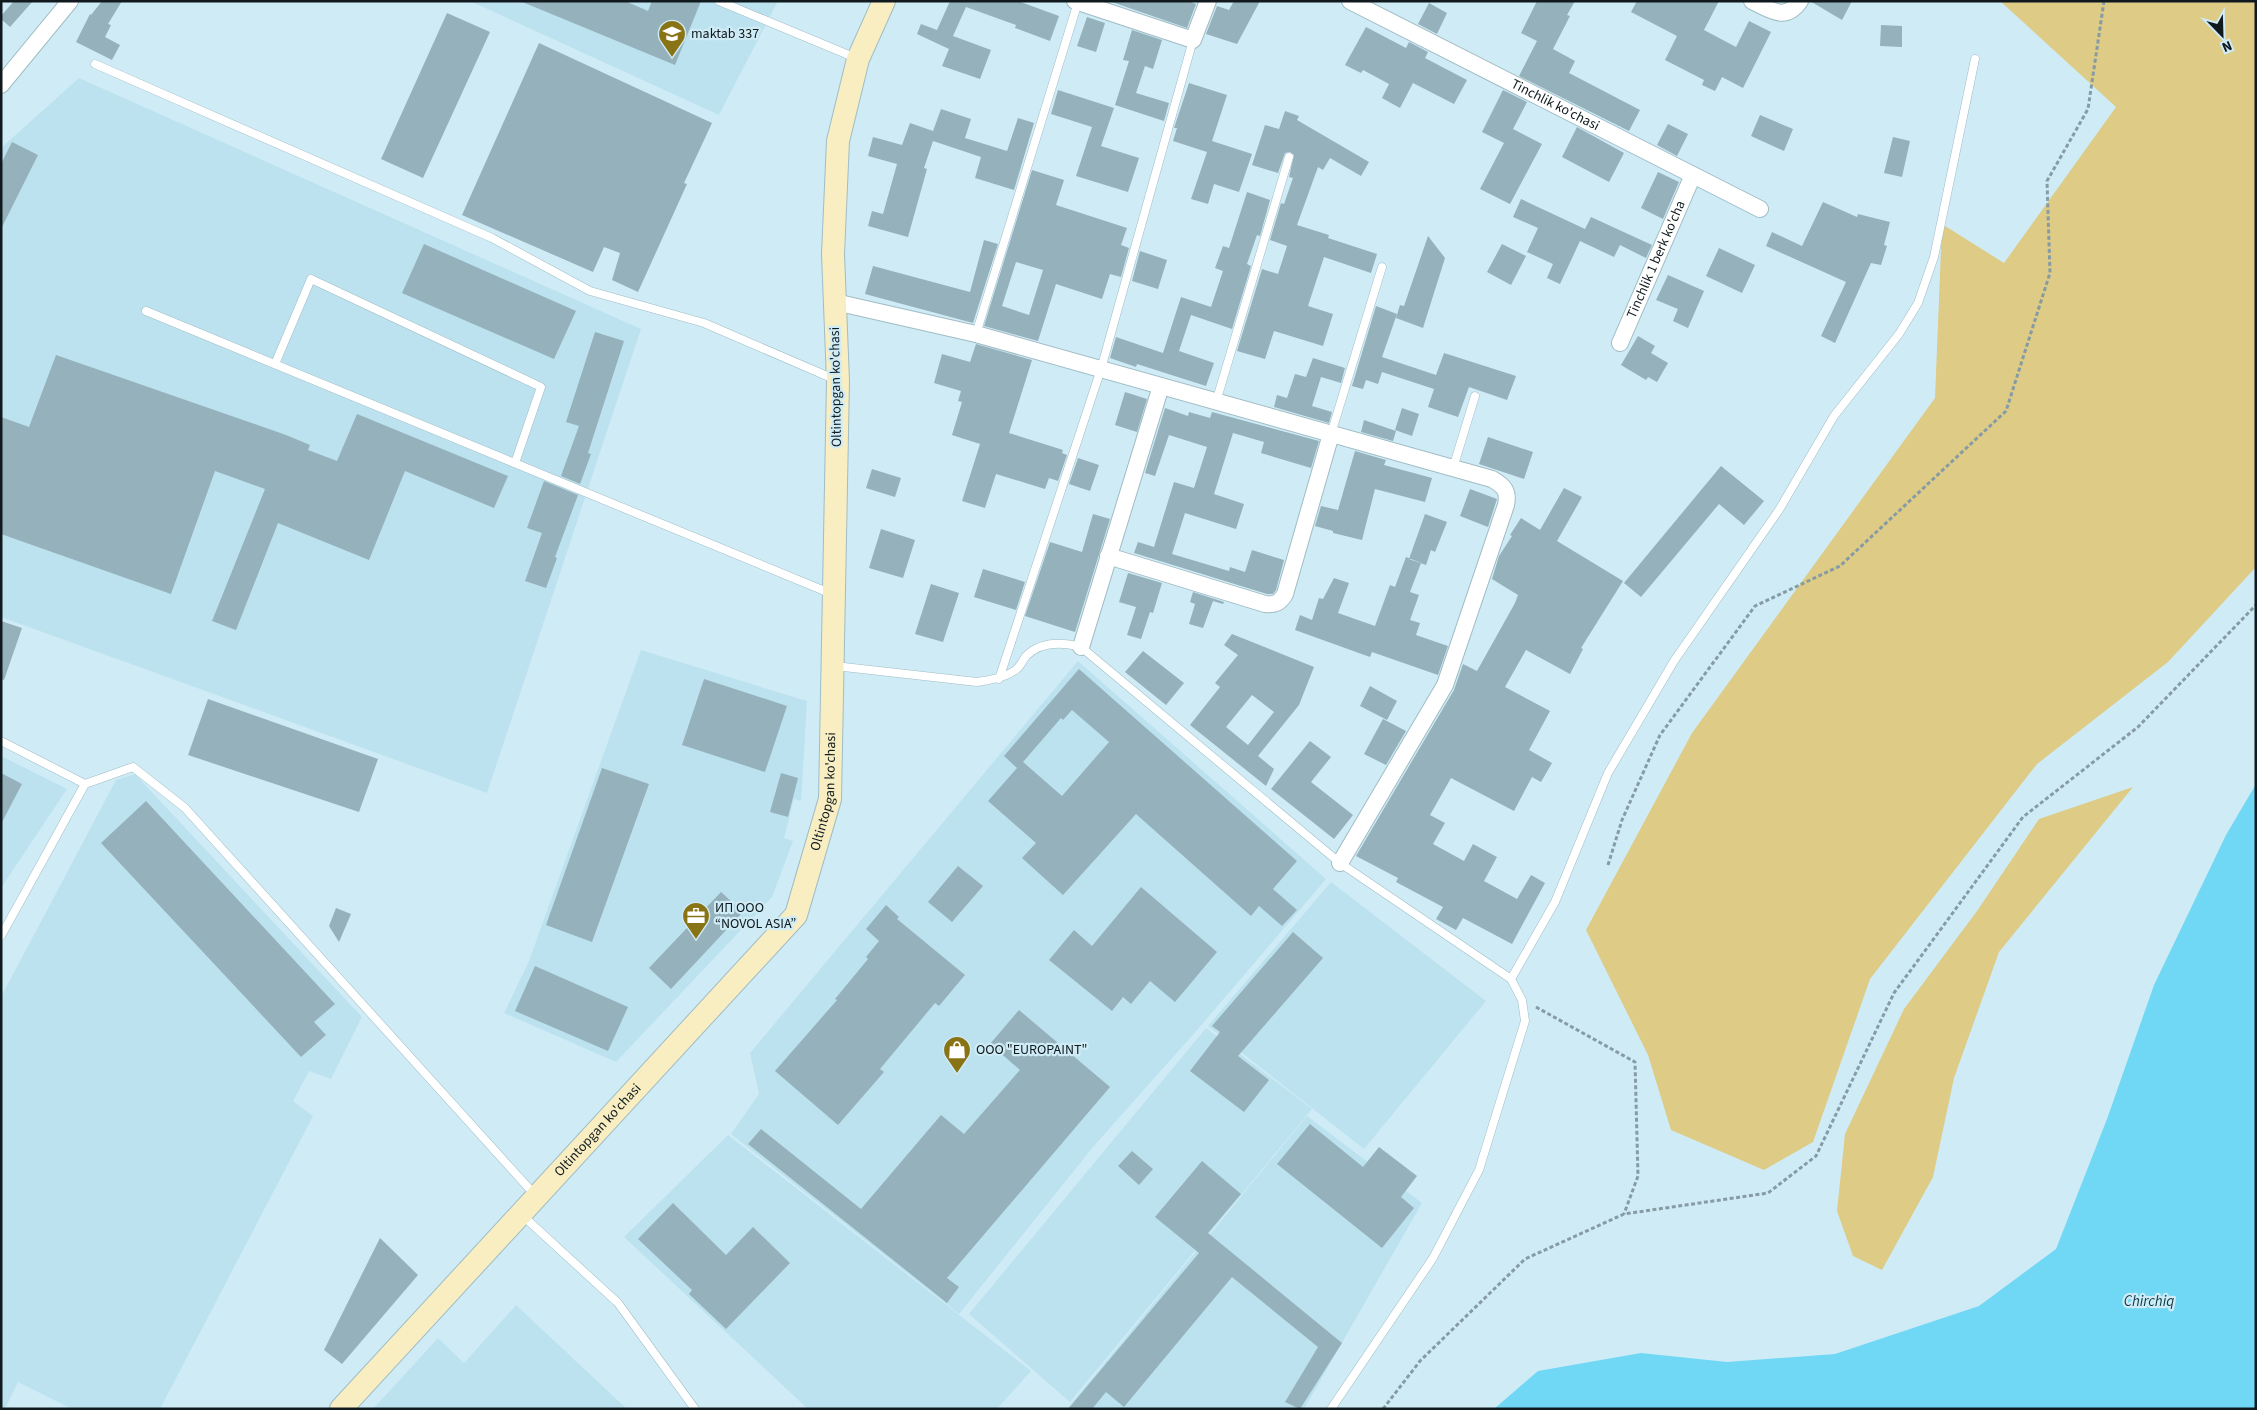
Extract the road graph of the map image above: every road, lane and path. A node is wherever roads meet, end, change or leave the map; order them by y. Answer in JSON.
{"nodes":[{"id":1,"x":70,"y":1,"type":"edge"},
{"id":2,"x":719,"y":1,"type":"edge"},
{"id":3,"x":884,"y":1,"type":"edge"},
{"id":4,"x":1208,"y":1,"type":"edge"},
{"id":5,"x":1350,"y":1,"type":"edge"},
{"id":6,"x":1752,"y":1,"type":"edge"},
{"id":7,"x":1800,"y":1,"type":"edge"},
{"id":8,"x":2104,"y":1,"type":"edge"},
{"id":9,"x":1076,"y":2,"type":"edge"},
{"id":10,"x":1193,"y":40,"type":"junction"},
{"id":11,"x":858,"y":59,"type":"junction"},
{"id":12,"x":1975,"y":59,"type":"dead end"},
{"id":13,"x":96,"y":64,"type":"dead end"},
{"id":14,"x":1,"y":85,"type":"edge"},
{"id":15,"x":1289,"y":157,"type":"dead end"},
{"id":16,"x":1693,"y":175,"type":"junction"},
{"id":17,"x":1760,"y":209,"type":"dead end"},
{"id":18,"x":1382,"y":267,"type":"dead end"},
{"id":19,"x":835,"y":302,"type":"junction"},
{"id":20,"x":146,"y":311,"type":"dead end"},
{"id":21,"x":976,"y":334,"type":"junction"},
{"id":22,"x":1620,"y":343,"type":"dead end"},
{"id":23,"x":275,"y":364,"type":"junction"},
{"id":24,"x":1101,"y":370,"type":"junction"},
{"id":25,"x":838,"y":381,"type":"junction"},
{"id":26,"x":1161,"y":386,"type":"junction"},
{"id":27,"x":1475,"y":396,"type":"dead end"},
{"id":28,"x":1216,"y":402,"type":"junction"},
{"id":29,"x":1331,"y":434,"type":"junction"},
{"id":30,"x":515,"y":463,"type":"junction"},
{"id":31,"x":1453,"y":468,"type":"junction"},
{"id":32,"x":1108,"y":556,"type":"junction"},
{"id":33,"x":834,"y":594,"type":"junction"},
{"id":34,"x":2256,"y":605,"type":"edge"},
{"id":35,"x":1080,"y":647,"type":"junction"},
{"id":36,"x":833,"y":666,"type":"junction"},
{"id":37,"x":998,"y":678,"type":"junction"},
{"id":38,"x":1,"y":741,"type":"edge"},
{"id":39,"x":85,"y":784,"type":"junction"},
{"id":40,"x":1340,"y":863,"type":"junction"},
{"id":41,"x":1608,"y":865,"type":"dead end"},
{"id":42,"x":1,"y":936,"type":"edge"},
{"id":43,"x":1511,"y":979,"type":"junction"},
{"id":44,"x":1522,"y":1000,"type":"junction"},
{"id":45,"x":536,"y":1196,"type":"junction"},
{"id":46,"x":521,"y":1214,"type":"junction"},
{"id":47,"x":1624,"y":1214,"type":"junction"},
{"id":48,"x":341,"y":1409,"type":"edge"},
{"id":49,"x":695,"y":1409,"type":"edge"},
{"id":50,"x":1331,"y":1409,"type":"edge"},
{"id":51,"x":1383,"y":1409,"type":"edge"}],
"edges":[{"from":1,"to":14,"type":"street"},
{"from":2,"to":11,"type":"lane"},
{"from":3,"to":11,"type":"street","name":"Oltintopgan ko'chasi"},
{"from":4,"to":10,"type":"street"},
{"from":5,"to":16,"type":"street","name":"Tinchlik ko'chasi"},
{"from":6,"to":7,"type":"street"},
{"from":8,"to":41,"type":"path"},
{"from":9,"to":10,"type":"street"},
{"from":9,"to":21,"type":"lane"},
{"from":10,"to":24,"type":"lane"},
{"from":11,"to":19,"type":"street","name":"Oltintopgan ko'chasi"},
{"from":12,"to":43,"type":"lane"},
{"from":13,"to":25,"type":"lane"},
{"from":15,"to":28,"type":"lane"},
{"from":16,"to":17,"type":"street","name":"Tinchlik ko'chasi"},
{"from":16,"to":22,"type":"street","name":"Tinchlik 1 berk ko'cha"},
{"from":18,"to":29,"type":"lane"},
{"from":19,"to":21,"type":"street"},
{"from":19,"to":25,"type":"street","name":"Oltintopgan ko'chasi"},
{"from":20,"to":23,"type":"lane"},
{"from":21,"to":24,"type":"street"},
{"from":23,"to":30,"type":"lane"},
{"from":23,"to":30,"type":"lane"},
{"from":24,"to":26,"type":"street"},
{"from":24,"to":37,"type":"lane"},
{"from":25,"to":33,"type":"street","name":"Oltintopgan ko'chasi"},
{"from":26,"to":28,"type":"street"},
{"from":26,"to":32,"type":"street"},
{"from":27,"to":31,"type":"lane"},
{"from":28,"to":29,"type":"street"},
{"from":29,"to":31,"type":"street"},
{"from":29,"to":32,"type":"street"},
{"from":30,"to":33,"type":"lane"},
{"from":31,"to":40,"type":"street"},
{"from":32,"to":35,"type":"street"},
{"from":33,"to":36,"type":"street","name":"Oltintopgan ko'chasi"},
{"from":34,"to":47,"type":"path"},
{"from":35,"to":37,"type":"lane"},
{"from":35,"to":40,"type":"lane"},
{"from":36,"to":37,"type":"lane"},
{"from":36,"to":45,"type":"street","name":"Oltintopgan ko'chasi"},
{"from":38,"to":39,"type":"lane"},
{"from":39,"to":42,"type":"lane"},
{"from":39,"to":45,"type":"lane"},
{"from":40,"to":43,"type":"lane"},
{"from":43,"to":44,"type":"lane"},
{"from":44,"to":47,"type":"path"},
{"from":44,"to":50,"type":"lane"},
{"from":45,"to":46,"type":"street","name":"Oltintopgan ko'chasi"},
{"from":46,"to":48,"type":"street","name":"Oltintopgan ko'chasi"},
{"from":46,"to":49,"type":"lane"},
{"from":47,"to":51,"type":"path"}]}
